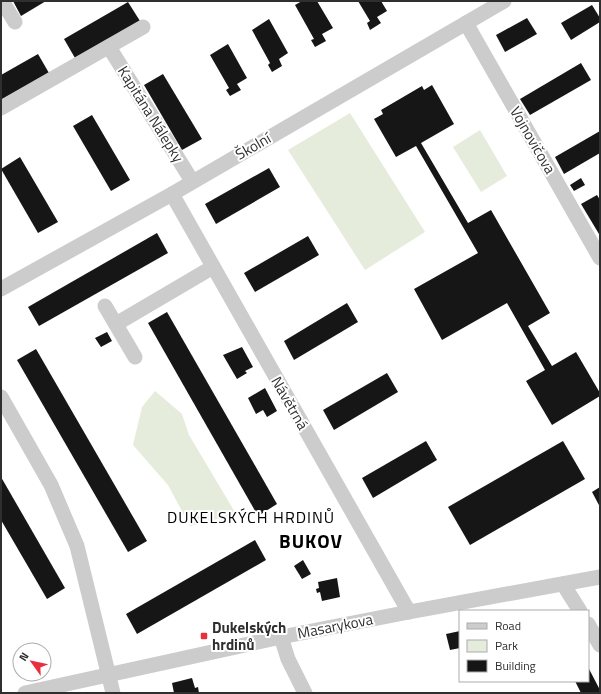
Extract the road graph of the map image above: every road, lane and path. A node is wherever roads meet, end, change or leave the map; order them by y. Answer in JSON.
{"nodes":[{"id":1,"x":2,"y":1,"type":"edge"},
{"id":2,"x":504,"y":1,"type":"edge"},
{"id":3,"x":15,"y":22,"type":"dead end"},
{"id":4,"x":466,"y":23,"type":"junction"},
{"id":5,"x":143,"y":27,"type":"dead end"},
{"id":6,"x":109,"y":47,"type":"junction"},
{"id":7,"x":1,"y":108,"type":"edge"},
{"id":8,"x":192,"y":181,"type":"junction"},
{"id":9,"x":172,"y":194,"type":"junction"},
{"id":10,"x":600,"y":258,"type":"edge"},
{"id":11,"x":213,"y":267,"type":"junction"},
{"id":12,"x":1,"y":289,"type":"edge"},
{"id":13,"x":105,"y":306,"type":"dead end"},
{"id":14,"x":116,"y":324,"type":"junction"},
{"id":15,"x":135,"y":357,"type":"dead end"},
{"id":16,"x":1,"y":397,"type":"edge"},
{"id":17,"x":600,"y":577,"type":"edge"},
{"id":18,"x":563,"y":584,"type":"junction"},
{"id":19,"x":579,"y":610,"type":"edge"},
{"id":20,"x":409,"y":612,"type":"junction"},
{"id":21,"x":589,"y":625,"type":"edge"},
{"id":22,"x":281,"y":637,"type":"junction"},
{"id":23,"x":599,"y":639,"type":"edge"},
{"id":24,"x":109,"y":675,"type":"junction"},
{"id":25,"x":25,"y":693,"type":"edge"},
{"id":26,"x":113,"y":693,"type":"edge"},
{"id":27,"x":305,"y":693,"type":"edge"}],
"edges":[{"from":1,"to":3,"type":"street"},
{"from":2,"to":4,"type":"street","name":"Školní"},
{"from":4,"to":8,"type":"street","name":"Školní"},
{"from":4,"to":10,"type":"street","name":"Vojnovičova"},
{"from":5,"to":6,"type":"street"},
{"from":6,"to":7,"type":"street"},
{"from":6,"to":8,"type":"street","name":"Kapitána Nálepky"},
{"from":8,"to":9,"type":"street","name":"Školní"},
{"from":9,"to":11,"type":"street","name":"Návětrná"},
{"from":9,"to":12,"type":"street","name":"Školní"},
{"from":11,"to":14,"type":"street"},
{"from":11,"to":20,"type":"street","name":"Návětrná"},
{"from":13,"to":14,"type":"street"},
{"from":14,"to":15,"type":"street"},
{"from":16,"to":24,"type":"street"},
{"from":17,"to":18,"type":"street","name":"Masarykova"},
{"from":18,"to":19,"type":"street"},
{"from":18,"to":20,"type":"street","name":"Masarykova"},
{"from":20,"to":22,"type":"street","name":"Masarykova"},
{"from":21,"to":23,"type":"street"},
{"from":22,"to":24,"type":"street","name":"Masarykova"},
{"from":22,"to":27,"type":"street"},
{"from":24,"to":25,"type":"street","name":"Masarykova"},
{"from":24,"to":26,"type":"street"}]}
